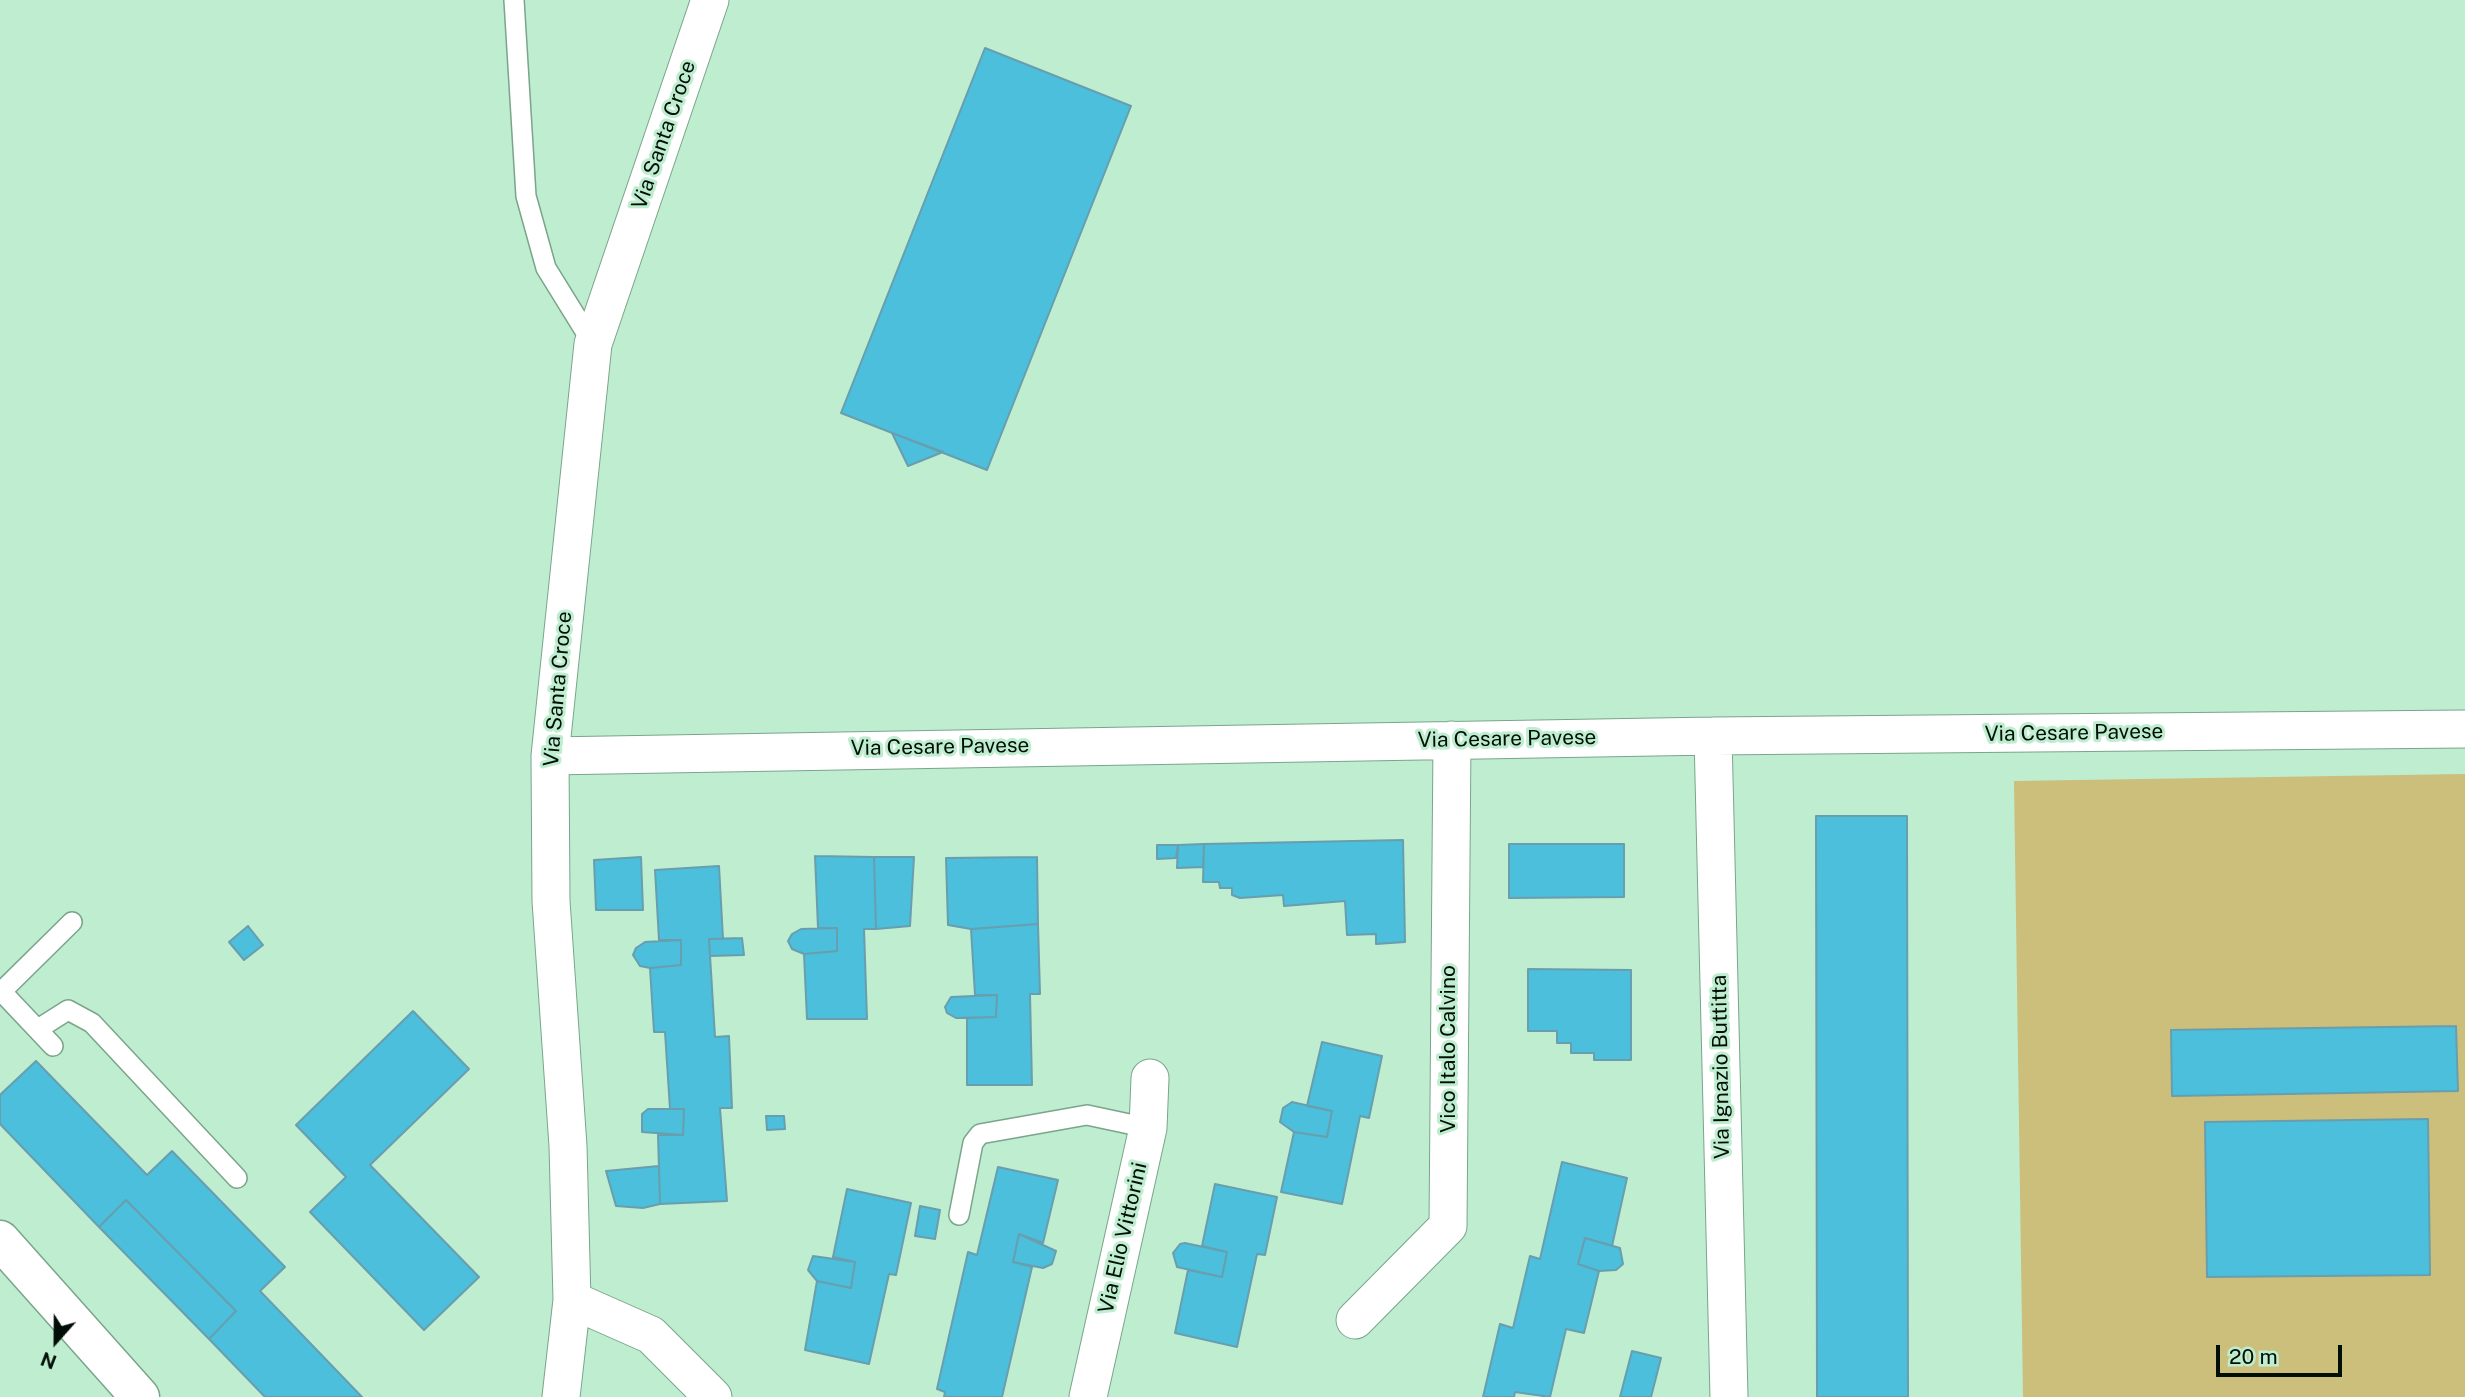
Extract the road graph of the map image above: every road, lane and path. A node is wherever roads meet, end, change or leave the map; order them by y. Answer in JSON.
{"nodes":[{"id":1,"x":514,"y":0,"type":"edge"},
{"id":2,"x":710,"y":0,"type":"edge"},
{"id":3,"x":593,"y":344,"type":"junction"},
{"id":4,"x":2465,"y":729,"type":"edge"},
{"id":5,"x":1713,"y":736,"type":"junction"},
{"id":6,"x":1452,"y":740,"type":"junction"},
{"id":7,"x":550,"y":756,"type":"junction"},
{"id":8,"x":72,"y":922,"type":"dead end"},
{"id":9,"x":1,"y":992,"type":"edge"},
{"id":10,"x":38,"y":1029,"type":"junction"},
{"id":11,"x":53,"y":1046,"type":"dead end"},
{"id":12,"x":1150,"y":1079,"type":"dead end"},
{"id":13,"x":1148,"y":1128,"type":"junction"},
{"id":14,"x":237,"y":1178,"type":"dead end"},
{"id":15,"x":959,"y":1215,"type":"dead end"},
{"id":16,"x":0,"y":1240,"type":"edge"},
{"id":17,"x":572,"y":1300,"type":"junction"},
{"id":18,"x":1355,"y":1320,"type":"dead end"},
{"id":19,"x":127,"y":1393,"type":"edge"},
{"id":20,"x":561,"y":1397,"type":"edge"},
{"id":21,"x":713,"y":1397,"type":"edge"},
{"id":22,"x":1088,"y":1397,"type":"edge"},
{"id":23,"x":1729,"y":1397,"type":"edge"}],
"edges":[{"from":1,"to":3,"type":"lane"},
{"from":2,"to":3,"type":"street","name":"Via Santa Croce"},
{"from":3,"to":7,"type":"street","name":"Via Santa Croce"},
{"from":4,"to":5,"type":"street","name":"Via Cesare Pavese"},
{"from":5,"to":6,"type":"street","name":"Via Cesare Pavese"},
{"from":5,"to":23,"type":"street","name":"Via Ignazio Buttitta"},
{"from":6,"to":7,"type":"street","name":"Via Cesare Pavese"},
{"from":6,"to":18,"type":"street","name":"Vico Italo Calvino"},
{"from":7,"to":17,"type":"street","name":"Via Santa Croce"},
{"from":8,"to":9,"type":"lane"},
{"from":9,"to":10,"type":"lane"},
{"from":10,"to":11,"type":"lane"},
{"from":10,"to":14,"type":"lane"},
{"from":12,"to":13,"type":"street","name":"Via Elio Vittorini"},
{"from":13,"to":15,"type":"lane"},
{"from":13,"to":22,"type":"street","name":"Via Elio Vittorini"},
{"from":16,"to":19,"type":"street"},
{"from":17,"to":20,"type":"street","name":"Via Santa Croce"},
{"from":17,"to":21,"type":"street"}]}
